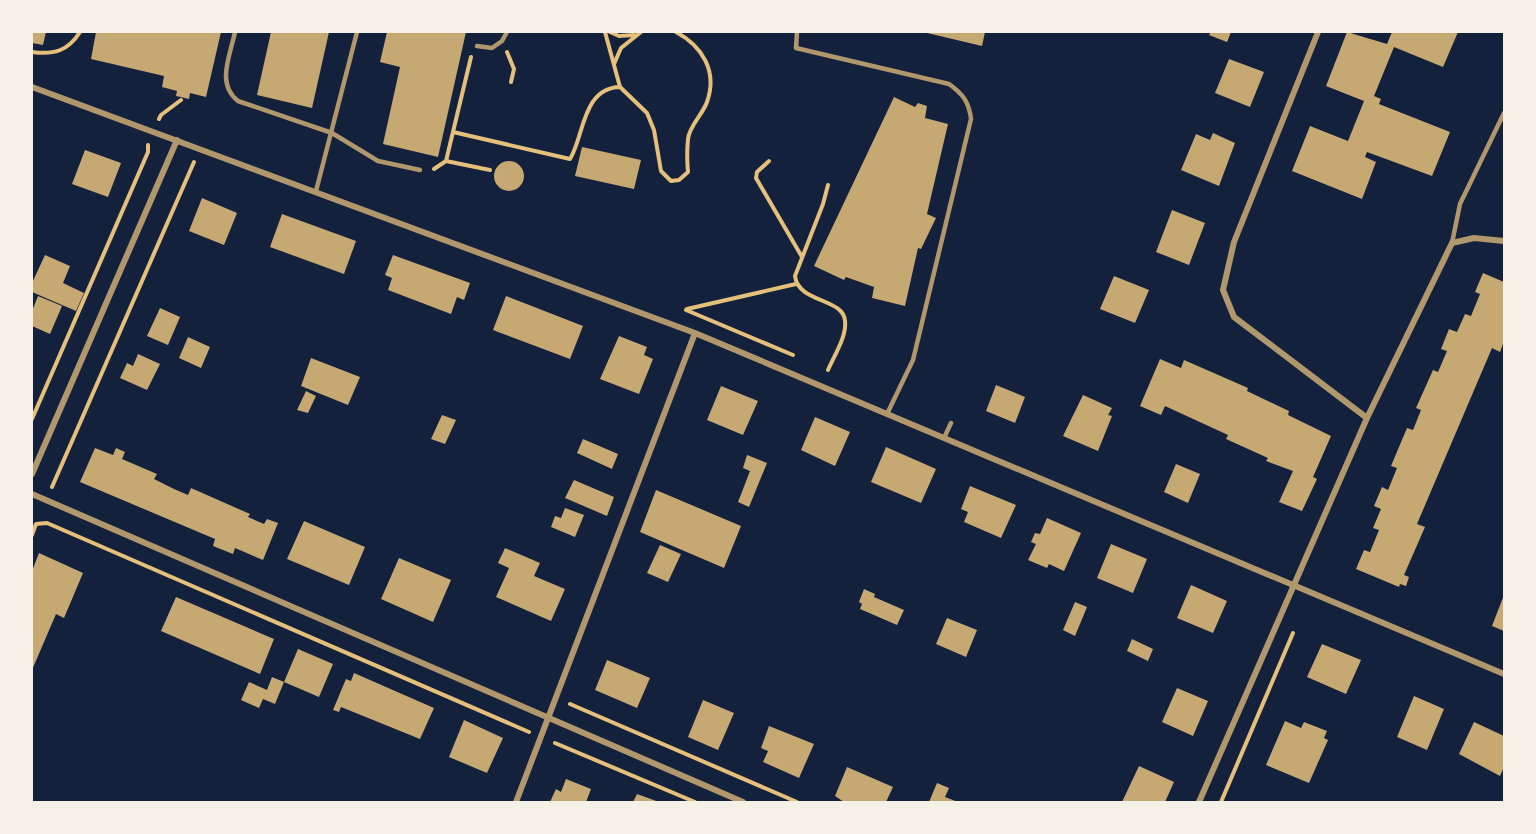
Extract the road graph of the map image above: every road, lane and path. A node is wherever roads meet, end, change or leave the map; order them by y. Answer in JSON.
{"nodes":[{"id":1,"x":80,"y":32,"type":"edge"},
{"id":2,"x":235,"y":32,"type":"edge"},
{"id":3,"x":357,"y":32,"type":"edge"},
{"id":4,"x":507,"y":32,"type":"edge"},
{"id":5,"x":608,"y":32,"type":"edge"},
{"id":6,"x":641,"y":32,"type":"edge"},
{"id":7,"x":676,"y":32,"type":"edge"},
{"id":8,"x":797,"y":32,"type":"edge"},
{"id":9,"x":1318,"y":32,"type":"edge"},
{"id":10,"x":635,"y":34,"type":"junction"},
{"id":11,"x":502,"y":41,"type":"junction"},
{"id":12,"x":477,"y":46,"type":"joint"},
{"id":13,"x":32,"y":51,"type":"edge"},
{"id":14,"x":614,"y":65,"type":"junction"},
{"id":15,"x":511,"y":82,"type":"dead end"},
{"id":16,"x":32,"y":87,"type":"edge"},
{"id":17,"x":620,"y":87,"type":"junction"},
{"id":18,"x":181,"y":100,"type":"dead end"},
{"id":19,"x":1504,"y":113,"type":"edge"},
{"id":20,"x":161,"y":114,"type":"dead end"},
{"id":21,"x":453,"y":132,"type":"junction"},
{"id":22,"x":332,"y":133,"type":"junction"},
{"id":23,"x":177,"y":140,"type":"junction"},
{"id":24,"x":148,"y":144,"type":"dead end"},
{"id":25,"x":769,"y":161,"type":"dead end"},
{"id":26,"x":194,"y":162,"type":"dead end"},
{"id":27,"x":420,"y":170,"type":"dead end"},
{"id":28,"x":490,"y":170,"type":"dead end"},
{"id":29,"x":828,"y":185,"type":"dead end"},
{"id":30,"x":316,"y":191,"type":"junction"},
{"id":31,"x":1504,"y":241,"type":"edge"},
{"id":32,"x":1452,"y":243,"type":"junction"},
{"id":33,"x":802,"y":257,"type":"junction"},
{"id":34,"x":796,"y":284,"type":"junction"},
{"id":35,"x":695,"y":333,"type":"junction"},
{"id":36,"x":795,"y":356,"type":"dead end"},
{"id":37,"x":817,"y":365,"type":"dead end"},
{"id":38,"x":887,"y":414,"type":"junction"},
{"id":39,"x":1367,"y":418,"type":"junction"},
{"id":40,"x":32,"y":419,"type":"edge"},
{"id":41,"x":951,"y":423,"type":"dead end"},
{"id":42,"x":944,"y":438,"type":"junction"},
{"id":43,"x":32,"y":474,"type":"edge"},
{"id":44,"x":53,"y":485,"type":"dead end"},
{"id":45,"x":32,"y":494,"type":"edge"},
{"id":46,"x":32,"y":531,"type":"edge"},
{"id":47,"x":1295,"y":585,"type":"junction"},
{"id":48,"x":1294,"y":629,"type":"dead end"},
{"id":49,"x":1504,"y":675,"type":"edge"},
{"id":50,"x":556,"y":698,"type":"junction"},
{"id":51,"x":547,"y":720,"type":"junction"},
{"id":52,"x":528,"y":731,"type":"dead end"},
{"id":53,"x":551,"y":741,"type":"dead end"},
{"id":54,"x":516,"y":802,"type":"edge"},
{"id":55,"x":695,"y":802,"type":"edge"},
{"id":56,"x":743,"y":802,"type":"edge"},
{"id":57,"x":797,"y":802,"type":"edge"},
{"id":58,"x":1199,"y":802,"type":"edge"},
{"id":59,"x":1221,"y":802,"type":"edge"}],
"edges":[{"from":1,"to":13,"type":"path"},
{"from":2,"to":22,"type":"lane"},
{"from":3,"to":22,"type":"lane"},
{"from":4,"to":11,"type":"lane"},
{"from":5,"to":10,"type":"path"},
{"from":5,"to":14,"type":"path"},
{"from":6,"to":10,"type":"path"},
{"from":7,"to":17,"type":"path"},
{"from":8,"to":38,"type":"lane"},
{"from":9,"to":39,"type":"street"},
{"from":10,"to":14,"type":"path"},
{"from":11,"to":12,"type":"lane"},
{"from":11,"to":15,"type":"path"},
{"from":12,"to":21,"type":"path"},
{"from":14,"to":17,"type":"path"},
{"from":16,"to":23,"type":"street"},
{"from":17,"to":21,"type":"path"},
{"from":18,"to":20,"type":"path"},
{"from":19,"to":32,"type":"lane"},
{"from":21,"to":28,"type":"path"},
{"from":22,"to":27,"type":"lane"},
{"from":22,"to":30,"type":"lane"},
{"from":23,"to":30,"type":"street"},
{"from":23,"to":43,"type":"street"},
{"from":24,"to":40,"type":"path"},
{"from":25,"to":33,"type":"path"},
{"from":26,"to":44,"type":"path"},
{"from":29,"to":33,"type":"path"},
{"from":30,"to":35,"type":"street"},
{"from":31,"to":32,"type":"street"},
{"from":32,"to":39,"type":"street"},
{"from":33,"to":34,"type":"path"},
{"from":34,"to":36,"type":"path"},
{"from":34,"to":37,"type":"path"},
{"from":35,"to":38,"type":"street"},
{"from":35,"to":50,"type":"street"},
{"from":38,"to":42,"type":"street"},
{"from":39,"to":47,"type":"street"},
{"from":41,"to":42,"type":"lane"},
{"from":42,"to":47,"type":"street"},
{"from":45,"to":51,"type":"street"},
{"from":46,"to":52,"type":"path"},
{"from":47,"to":49,"type":"street"},
{"from":47,"to":58,"type":"street"},
{"from":48,"to":59,"type":"path"},
{"from":50,"to":51,"type":"street"},
{"from":50,"to":57,"type":"path"},
{"from":51,"to":54,"type":"street"},
{"from":51,"to":56,"type":"street"},
{"from":53,"to":55,"type":"path"}]}
